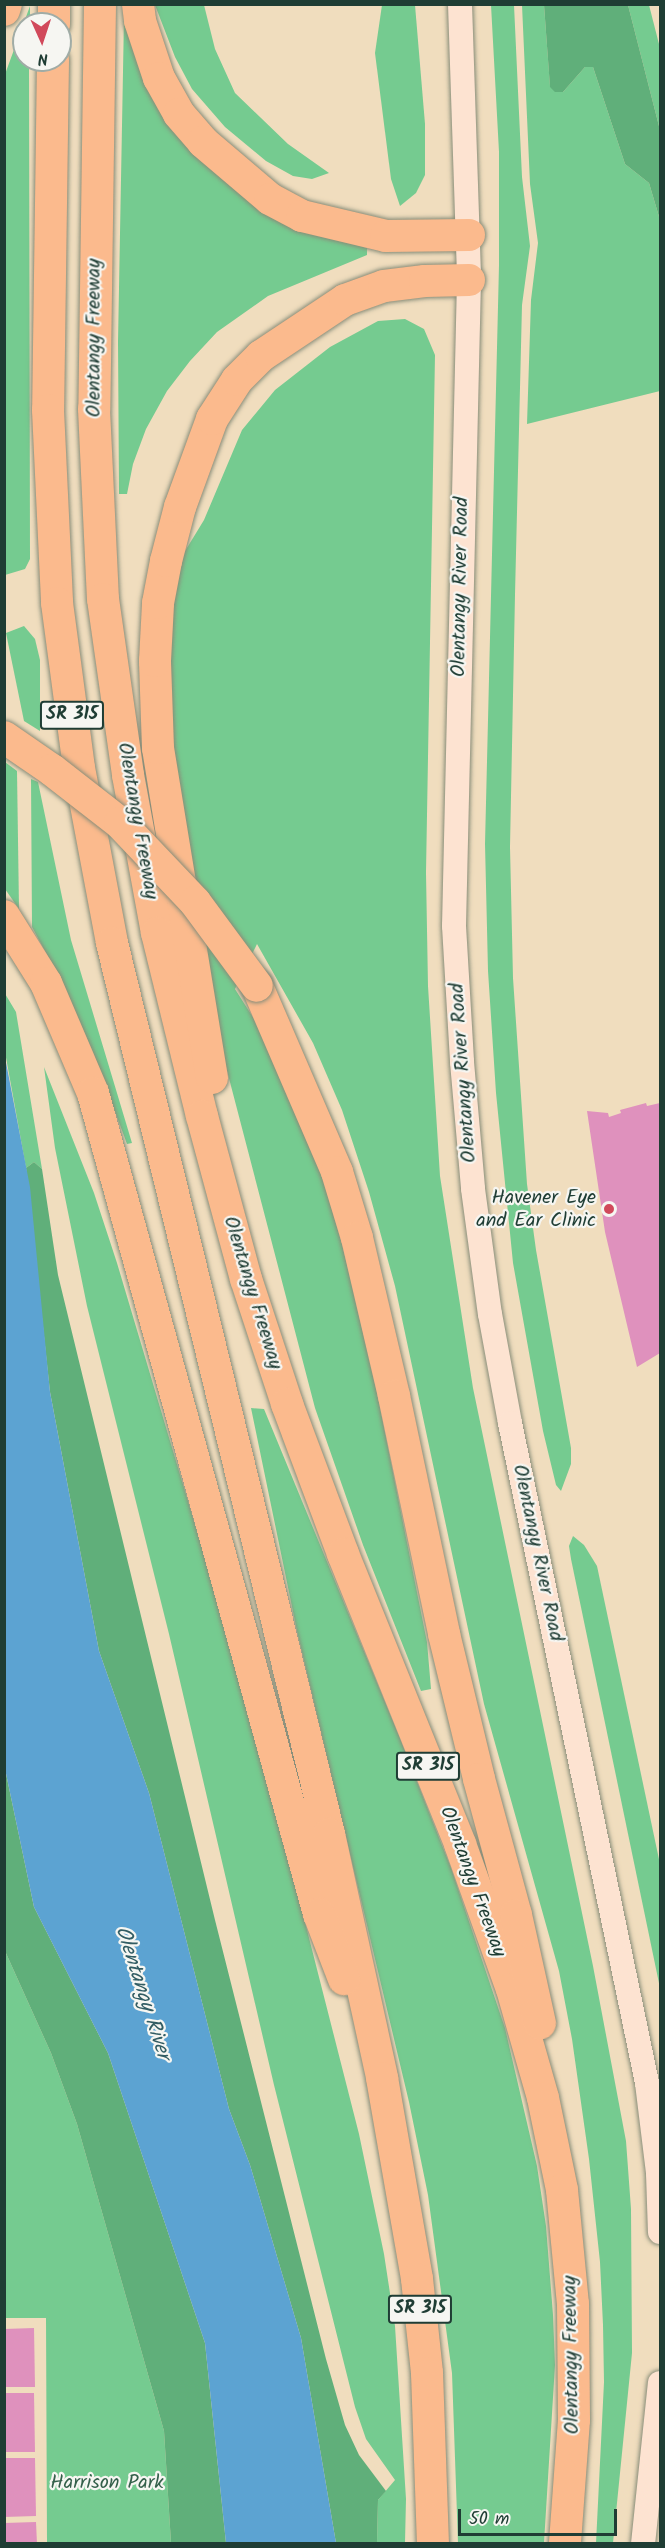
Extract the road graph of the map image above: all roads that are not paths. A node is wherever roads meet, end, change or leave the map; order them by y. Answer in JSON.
{"nodes":[{"id":1,"x":6,"y":4,"type":"edge"},
{"id":2,"x":100,"y":4,"type":"edge"},
{"id":3,"x":138,"y":4,"type":"edge"},
{"id":4,"x":460,"y":4,"type":"edge"},
{"id":5,"x":4,"y":10,"type":"edge"},
{"id":6,"x":53,"y":72,"type":"edge"},
{"id":7,"x":469,"y":235,"type":"junction"},
{"id":8,"x":469,"y":280,"type":"junction"},
{"id":9,"x":4,"y":737,"type":"edge"},
{"id":10,"x":4,"y":916,"type":"edge"},
{"id":11,"x":4,"y":952,"type":"edge"},
{"id":12,"x":118,"y":1180,"type":"junction"},
{"id":13,"x":246,"y":1279,"type":"junction"},
{"id":14,"x":382,"y":2078,"type":"junction"},
{"id":15,"x":562,"y":2190,"type":"junction"},
{"id":16,"x":660,"y":2232,"type":"edge"},
{"id":17,"x":660,"y":2383,"type":"edge"},
{"id":18,"x":433,"y":2544,"type":"edge"},
{"id":19,"x":565,"y":2544,"type":"edge"},
{"id":20,"x":643,"y":2544,"type":"edge"}],
"edges":[{"from":1,"to":5,"type":"highway"},
{"from":2,"to":13,"type":"highway","name":"Olentangy Freeway","number":"SR 315"},
{"from":3,"to":7,"type":"highway"},
{"from":4,"to":7,"type":"main road","name":"Olentangy River Road"},
{"from":6,"to":14,"type":"highway","number":"SR 315"},
{"from":7,"to":8,"type":"main road","name":"Olentangy River Road"},
{"from":8,"to":13,"type":"highway"},
{"from":8,"to":16,"type":"main road","name":"Olentangy River Road"},
{"from":9,"to":15,"type":"highway","bridge":true},
{"from":10,"to":12,"type":"highway"},
{"from":11,"to":12,"type":"highway"},
{"from":12,"to":14,"type":"highway"},
{"from":13,"to":15,"type":"highway","name":"Olentangy Freeway","number":"SR 315"},
{"from":14,"to":18,"type":"highway","number":"SR 315"},
{"from":15,"to":19,"type":"highway","name":"Olentangy Freeway","number":"SR 315"},
{"from":17,"to":20,"type":"main road"}]}
